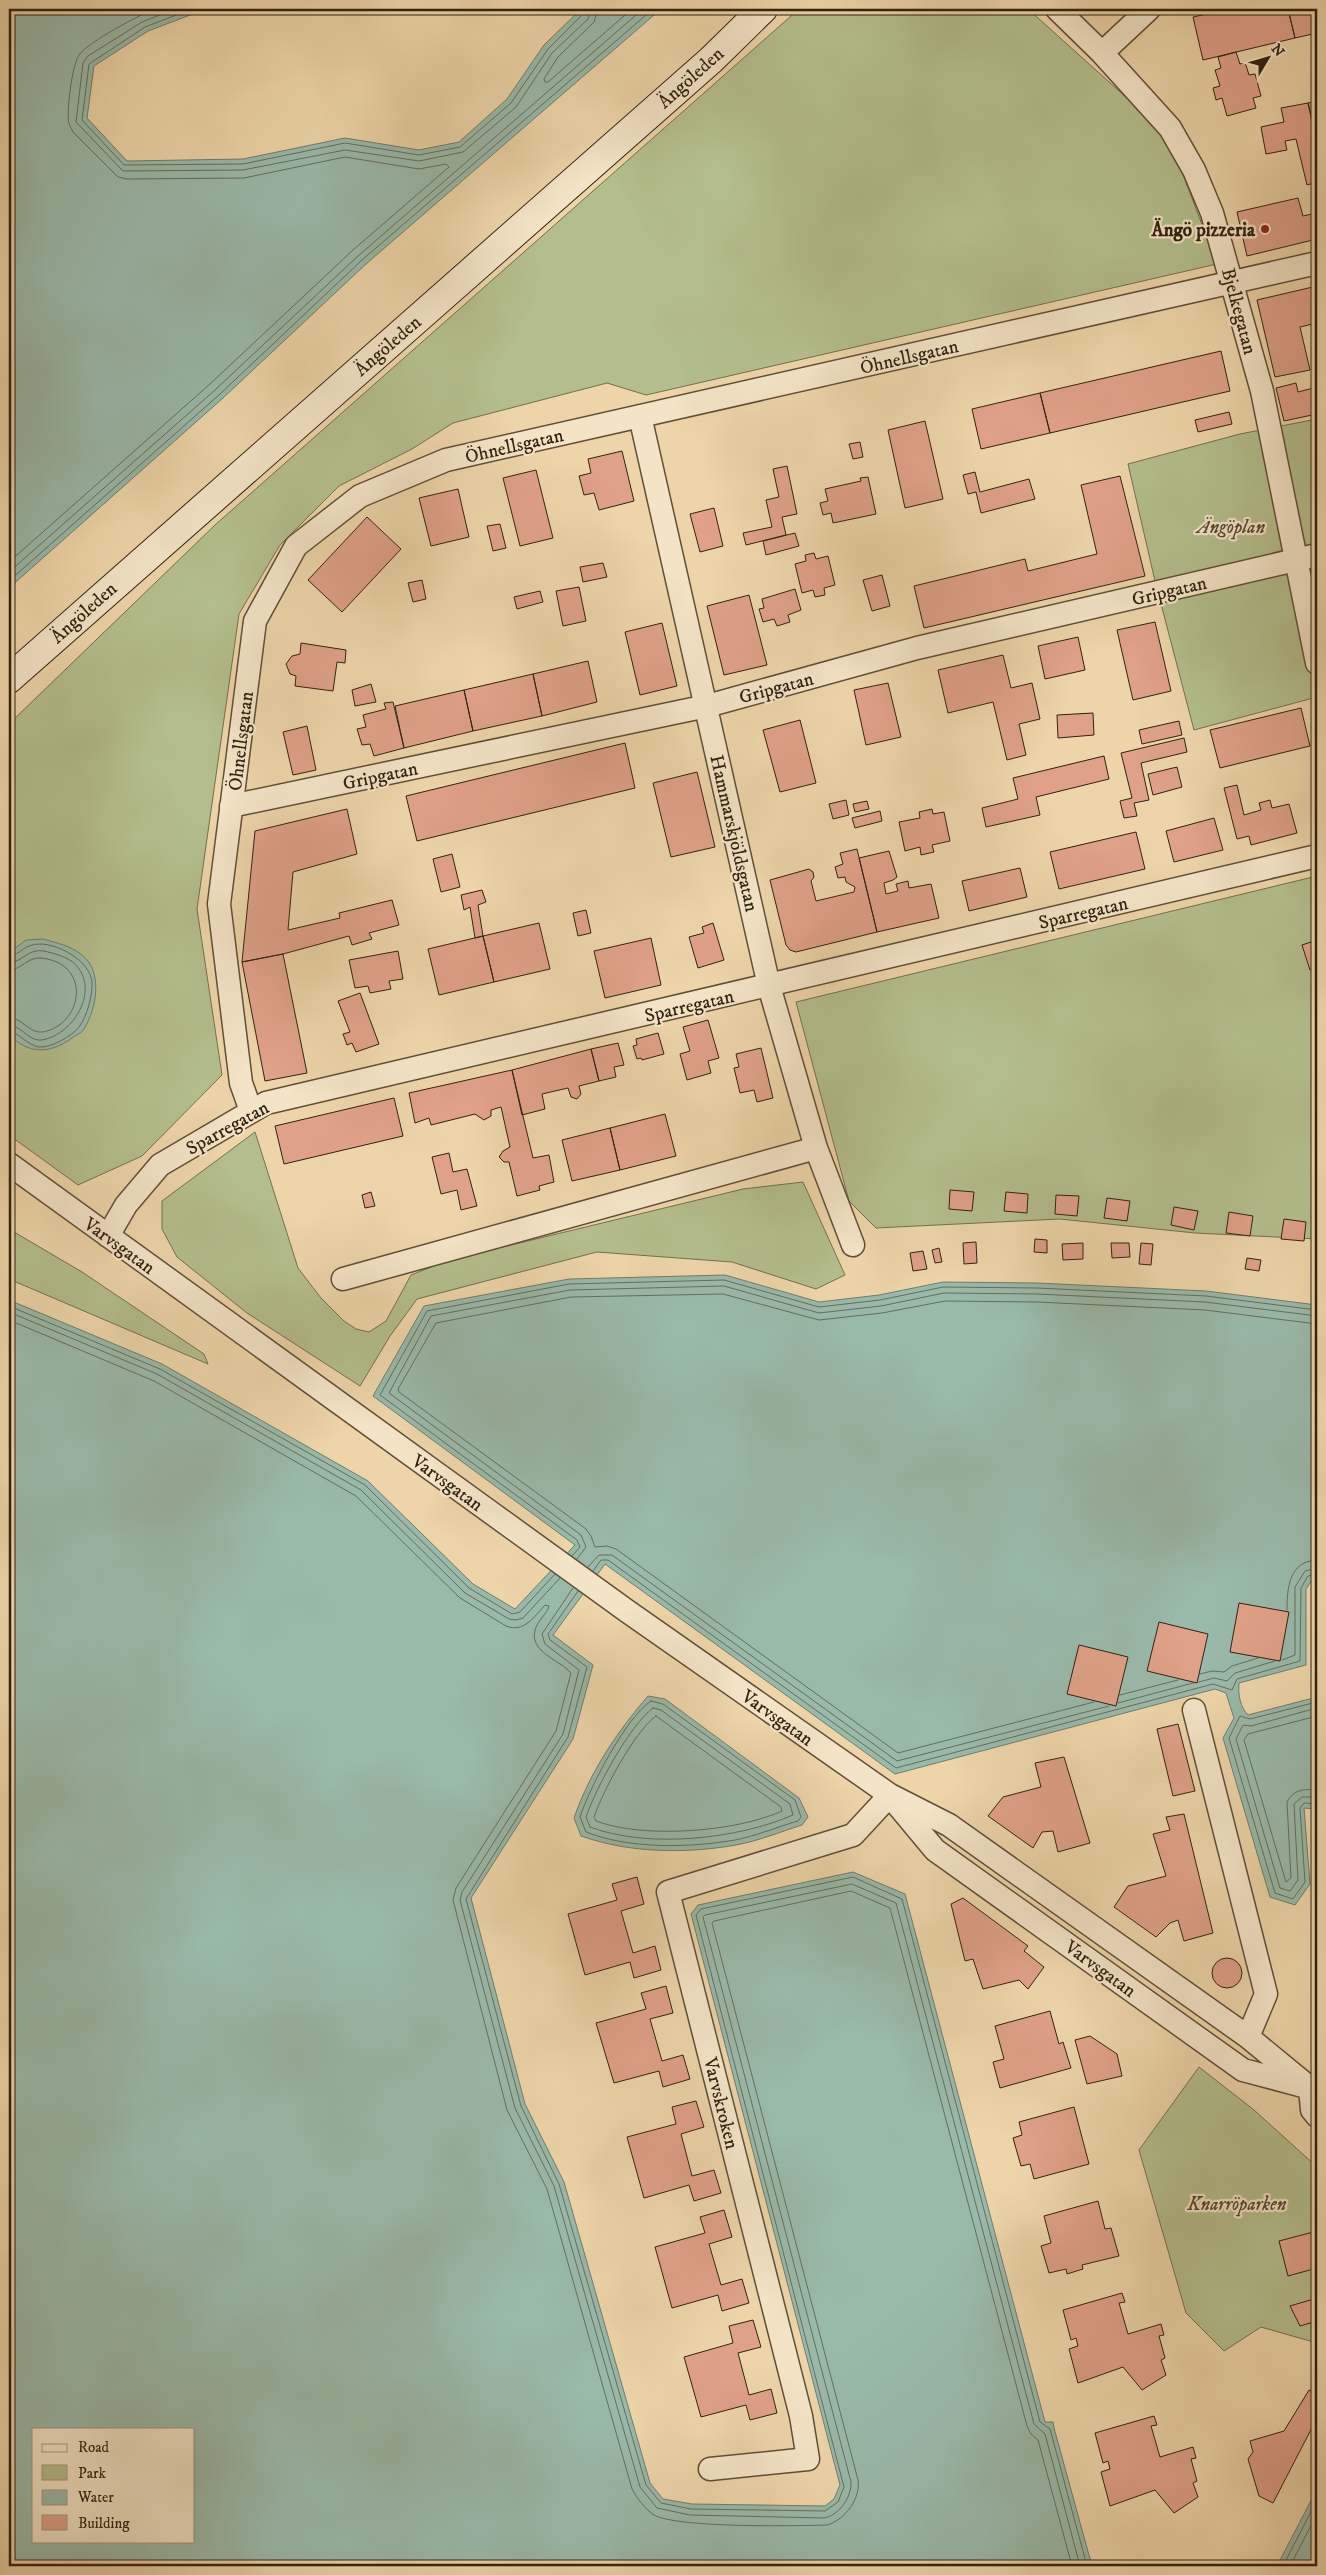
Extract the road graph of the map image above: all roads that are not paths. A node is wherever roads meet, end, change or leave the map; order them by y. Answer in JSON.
{"nodes":[{"id":1,"x":763,"y":9,"type":"edge"},
{"id":2,"x":1057,"y":9,"type":"edge"},
{"id":3,"x":1149,"y":9,"type":"edge"},
{"id":4,"x":1102,"y":53,"type":"junction"},
{"id":5,"x":1317,"y":263,"type":"edge"},
{"id":6,"x":1233,"y":284,"type":"junction"},
{"id":7,"x":640,"y":416,"type":"junction"},
{"id":8,"x":1307,"y":557,"type":"edge"},
{"id":9,"x":1317,"y":663,"type":"edge"},
{"id":10,"x":9,"y":679,"type":"edge"},
{"id":11,"x":707,"y":706,"type":"junction"},
{"id":12,"x":231,"y":806,"type":"junction"},
{"id":13,"x":1317,"y":856,"type":"edge"},
{"id":14,"x":769,"y":986,"type":"junction"},
{"id":15,"x":250,"y":1110,"type":"junction"},
{"id":16,"x":816,"y":1148,"type":"junction"},
{"id":17,"x":9,"y":1164,"type":"edge"},
{"id":18,"x":108,"y":1236,"type":"junction"},
{"id":19,"x":853,"y":1244,"type":"dead end"},
{"id":20,"x":343,"y":1279,"type":"dead end"},
{"id":21,"x":1194,"y":1710,"type":"dead end"},
{"id":22,"x":890,"y":1795,"type":"junction"},
{"id":23,"x":1248,"y":2037,"type":"junction"},
{"id":24,"x":1314,"y":2088,"type":"edge"},
{"id":25,"x":1317,"y":2116,"type":"edge"},
{"id":26,"x":710,"y":2469,"type":"dead end"}],
"edges":[{"from":1,"to":10,"type":"main road","name":"Ängöleden"},
{"from":2,"to":4,"type":"street","name":"Bjelkegatan"},
{"from":3,"to":4,"type":"street"},
{"from":4,"to":6,"type":"street","name":"Bjelkegatan"},
{"from":5,"to":6,"type":"street","name":"Öhnellsgatan"},
{"from":6,"to":7,"type":"street","name":"Öhnellsgatan"},
{"from":6,"to":8,"type":"street","name":"Bjelkegatan"},
{"from":7,"to":11,"type":"street","name":"Hammarskjöldsgatan"},
{"from":7,"to":12,"type":"street","name":"Öhnellsgatan"},
{"from":8,"to":9,"type":"street","name":"Bjelkegatan"},
{"from":8,"to":11,"type":"street","name":"Gripgatan"},
{"from":11,"to":12,"type":"street","name":"Gripgatan"},
{"from":11,"to":14,"type":"street","name":"Hammarskjöldsgatan"},
{"from":12,"to":15,"type":"street","name":"Öhnellsgatan"},
{"from":13,"to":14,"type":"street","name":"Sparregatan"},
{"from":14,"to":15,"type":"street","name":"Sparregatan"},
{"from":14,"to":16,"type":"street","name":"Hammarskjöldsgatan"},
{"from":15,"to":18,"type":"street","name":"Sparregatan"},
{"from":16,"to":19,"type":"street","name":"Hammarskjöldsgatan"},
{"from":16,"to":20,"type":"street"},
{"from":17,"to":18,"type":"street","name":"Varvsgatan"},
{"from":18,"to":22,"type":"street","name":"Varvsgatan"},
{"from":21,"to":23,"type":"street"},
{"from":22,"to":23,"type":"street","name":"Varvsgatan"},
{"from":22,"to":24,"type":"street","name":"Varvsgatan"},
{"from":22,"to":26,"type":"street","name":"Varvskroken"},
{"from":23,"to":24,"type":"street","name":"Varvsgatan"},
{"from":24,"to":25,"type":"street"}]}
